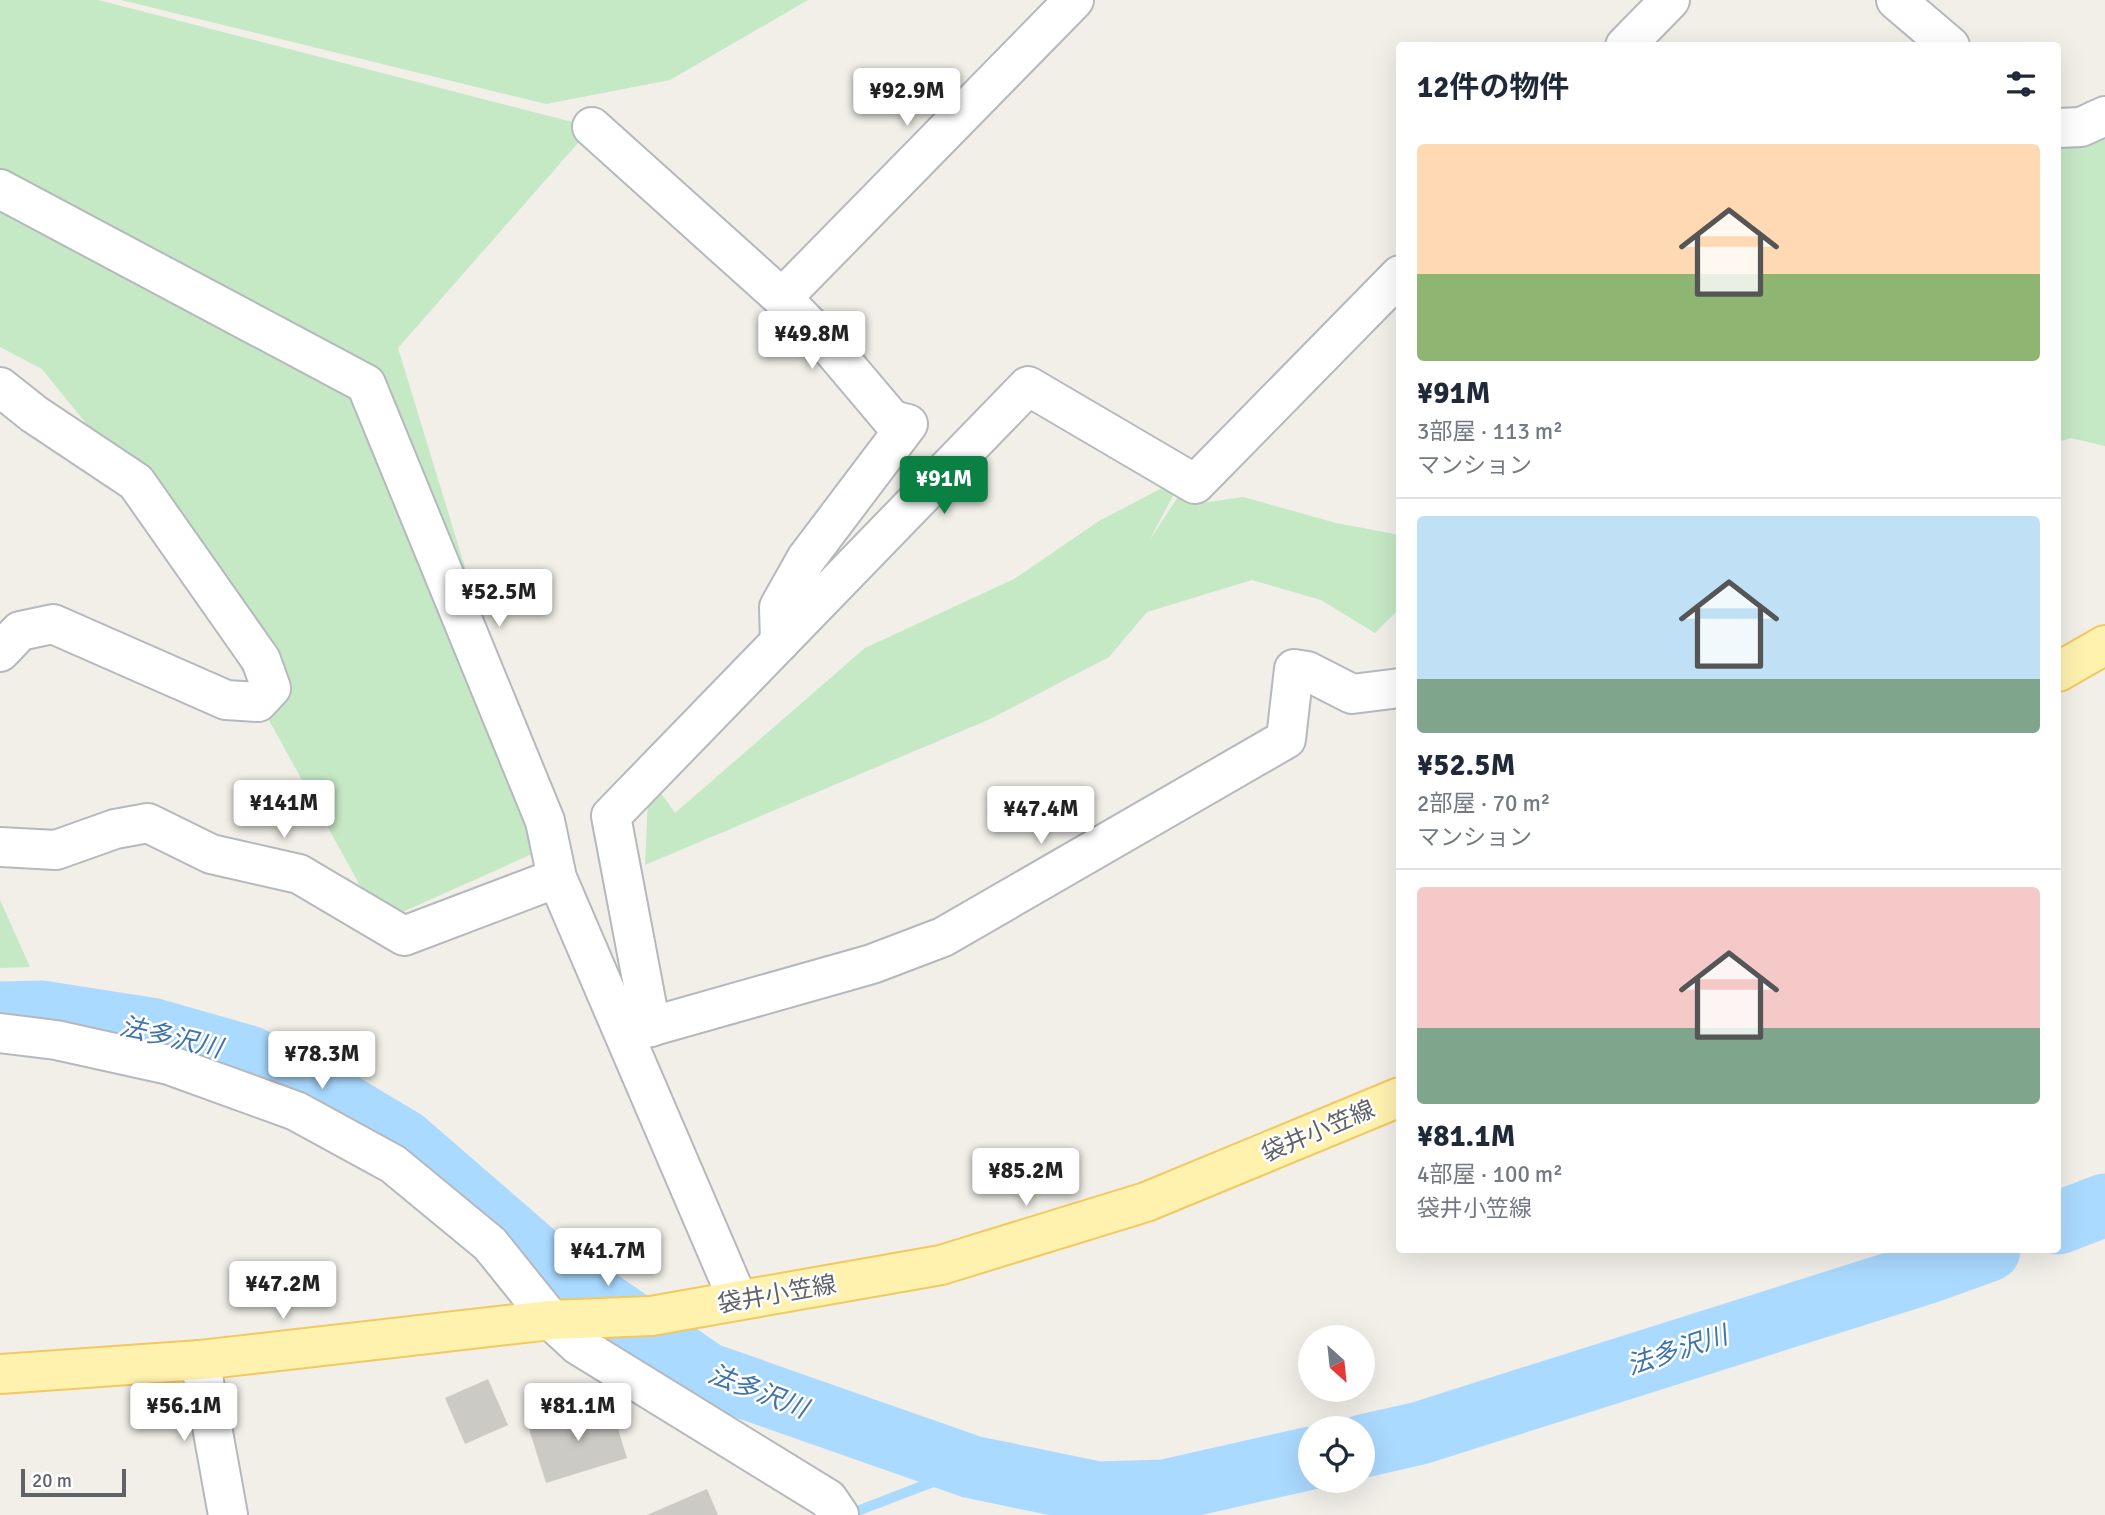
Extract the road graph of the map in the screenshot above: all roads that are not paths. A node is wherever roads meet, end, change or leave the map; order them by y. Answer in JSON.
{"nodes":[{"id":1,"x":1074,"y":0,"type":"edge"},
{"id":2,"x":1670,"y":0,"type":"edge"},
{"id":3,"x":1896,"y":0,"type":"edge"},
{"id":4,"x":1629,"y":42,"type":"edge"},
{"id":5,"x":1945,"y":42,"type":"edge"},
{"id":6,"x":2105,"y":116,"type":"edge"},
{"id":7,"x":592,"y":127,"type":"dead end"},
{"id":8,"x":2061,"y":128,"type":"edge"},
{"id":9,"x":0,"y":188,"type":"edge"},
{"id":10,"x":1396,"y":279,"type":"edge"},
{"id":11,"x":782,"y":298,"type":"junction"},
{"id":12,"x":0,"y":387,"type":"edge"},
{"id":13,"x":780,"y":642,"type":"junction"},
{"id":14,"x":2105,"y":645,"type":"edge"},
{"id":15,"x":0,"y":652,"type":"edge"},
{"id":16,"x":2061,"y":670,"type":"edge"},
{"id":17,"x":1396,"y":688,"type":"edge"},
{"id":18,"x":0,"y":847,"type":"edge"},
{"id":19,"x":557,"y":878,"type":"junction"},
{"id":20,"x":637,"y":1030,"type":"junction"},
{"id":21,"x":0,"y":1033,"type":"edge"},
{"id":22,"x":1396,"y":1099,"type":"edge"},
{"id":23,"x":738,"y":1300,"type":"junction"},
{"id":24,"x":559,"y":1320,"type":"junction"},
{"id":25,"x":200,"y":1360,"type":"junction"},
{"id":26,"x":0,"y":1374,"type":"edge"},
{"id":27,"x":228,"y":1515,"type":"edge"},
{"id":28,"x":839,"y":1515,"type":"edge"}],
"edges":[{"from":1,"to":11,"type":"street"},
{"from":2,"to":4,"type":"street"},
{"from":3,"to":5,"type":"street"},
{"from":6,"to":8,"type":"street"},
{"from":7,"to":11,"type":"street"},
{"from":9,"to":19,"type":"street"},
{"from":10,"to":13,"type":"street"},
{"from":11,"to":13,"type":"street"},
{"from":12,"to":15,"type":"street"},
{"from":13,"to":20,"type":"street"},
{"from":14,"to":16,"type":"main road"},
{"from":17,"to":20,"type":"street"},
{"from":18,"to":19,"type":"street"},
{"from":19,"to":20,"type":"street"},
{"from":20,"to":23,"type":"street"},
{"from":21,"to":24,"type":"street"},
{"from":22,"to":23,"type":"main road","name":"袋井小笠線"},
{"from":23,"to":24,"type":"main road","name":"袋井小笠線"},
{"from":24,"to":25,"type":"main road","name":"袋井小笠線"},
{"from":24,"to":28,"type":"street"},
{"from":25,"to":26,"type":"main road","name":"袋井小笠線"},
{"from":25,"to":27,"type":"street"}]}
